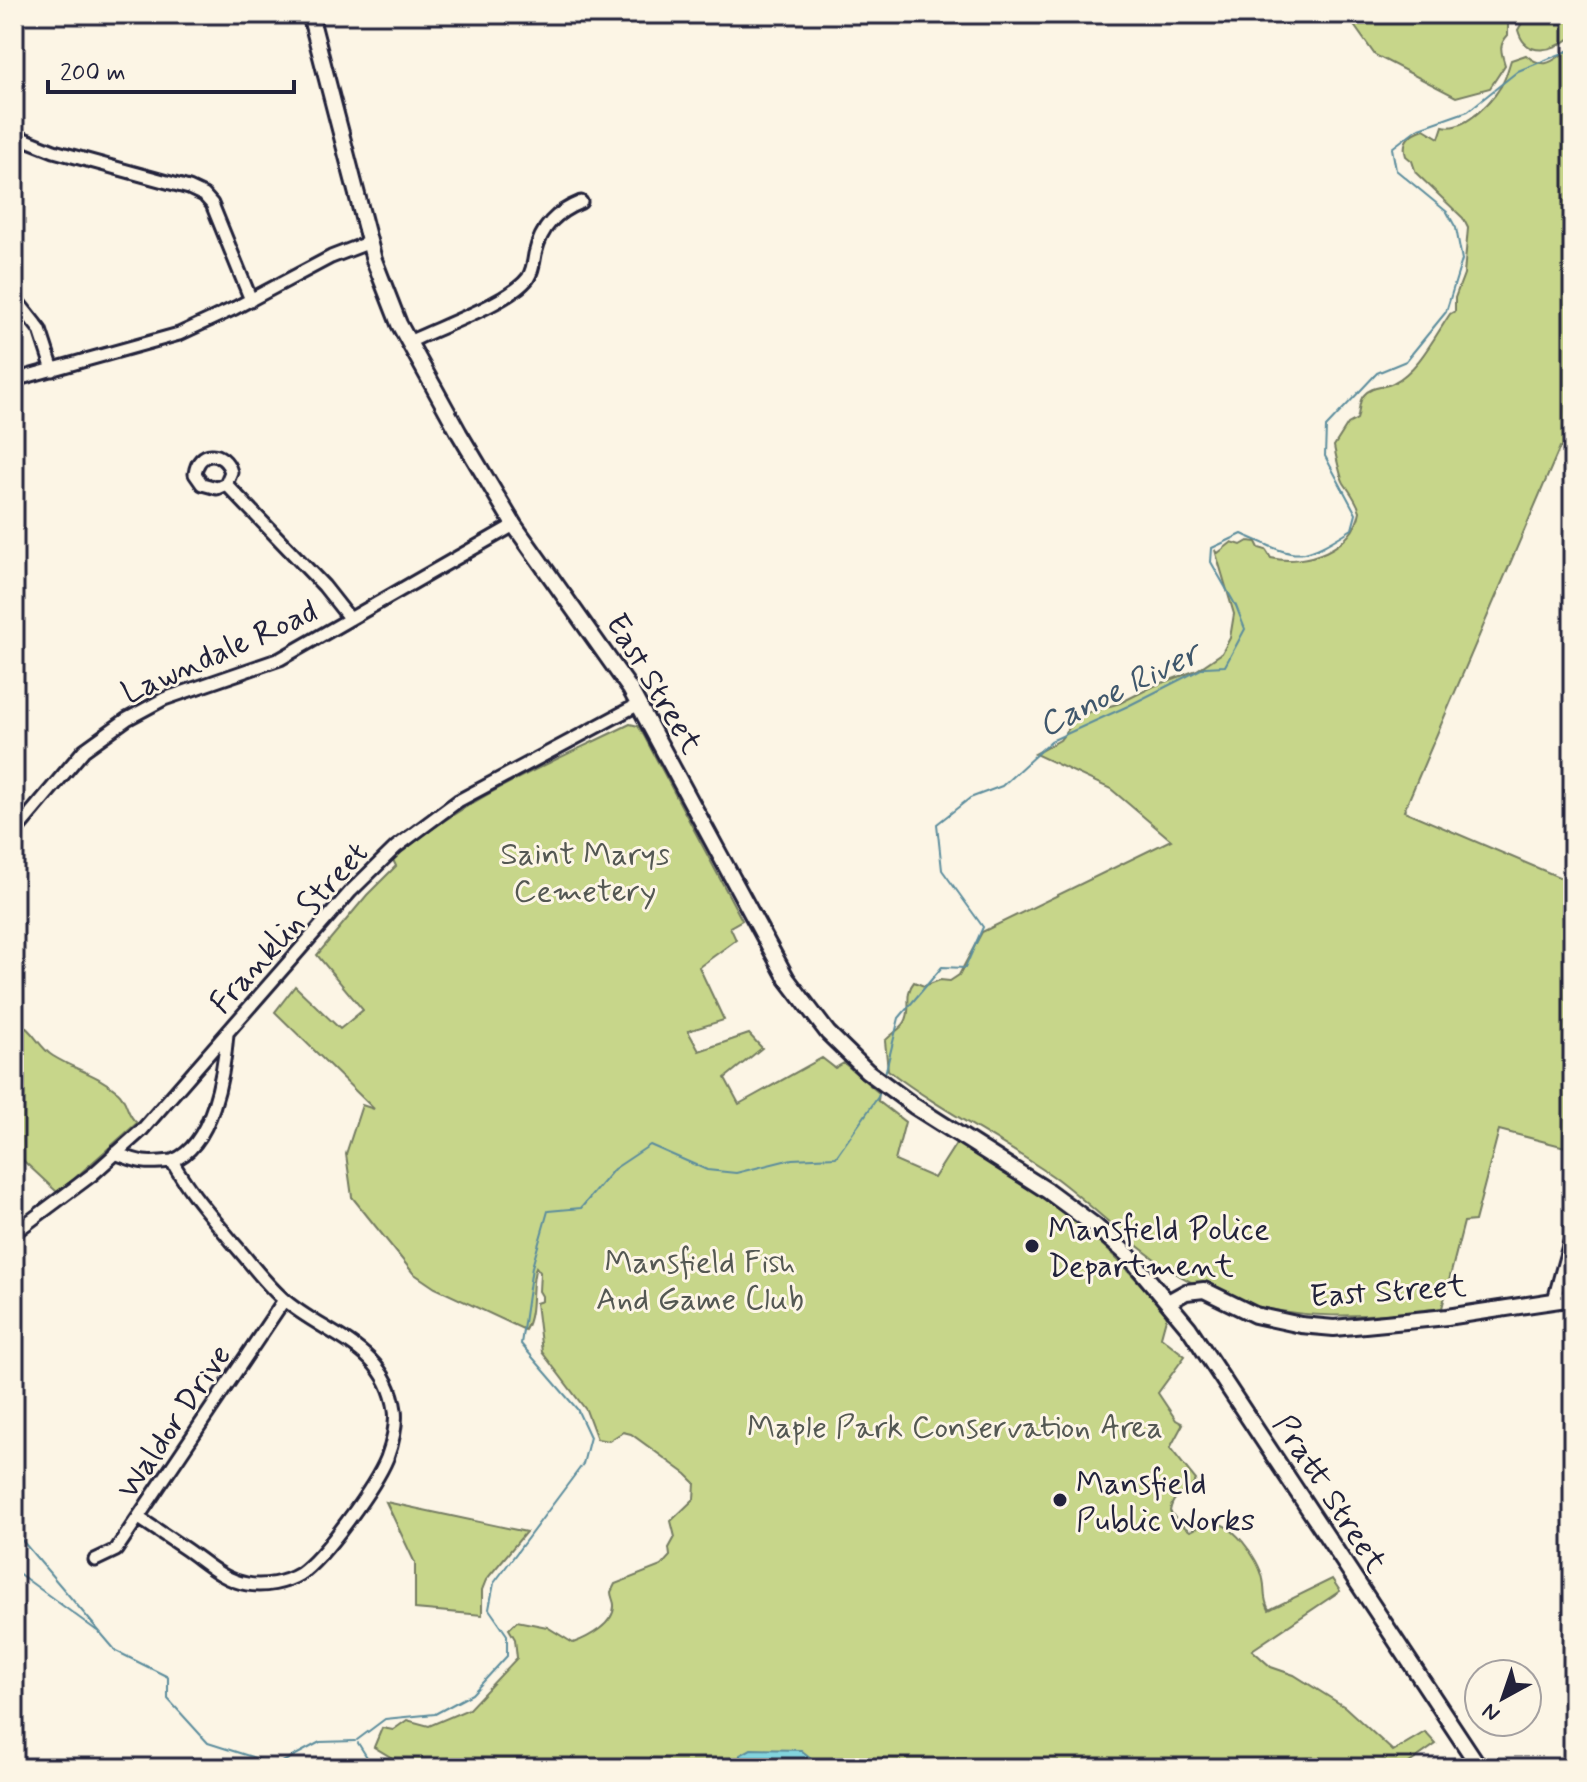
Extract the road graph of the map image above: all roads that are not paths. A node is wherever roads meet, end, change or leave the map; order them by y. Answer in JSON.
{"nodes":[{"id":1,"x":310,"y":14,"type":"edge"},
{"id":2,"x":14,"y":135,"type":"edge"},
{"id":3,"x":581,"y":202,"type":"dead end"},
{"id":4,"x":370,"y":242,"type":"junction"},
{"id":5,"x":14,"y":297,"type":"edge"},
{"id":6,"x":251,"y":300,"type":"junction"},
{"id":7,"x":409,"y":342,"type":"junction"},
{"id":8,"x":53,"y":370,"type":"junction"},
{"id":9,"x":14,"y":380,"type":"edge"},
{"id":10,"x":226,"y":484,"type":"dead end"},
{"id":11,"x":514,"y":525,"type":"junction"},
{"id":12,"x":350,"y":619,"type":"junction"},
{"id":13,"x":639,"y":704,"type":"junction"},
{"id":14,"x":14,"y":833,"type":"edge"},
{"id":15,"x":227,"y":1033,"type":"junction"},
{"id":16,"x":115,"y":1153,"type":"junction"},
{"id":17,"x":172,"y":1161,"type":"junction"},
{"id":18,"x":1573,"y":1231,"type":"edge"},
{"id":19,"x":14,"y":1233,"type":"edge"},
{"id":20,"x":1128,"y":1255,"type":"joint"},
{"id":21,"x":1573,"y":1298,"type":"edge"},
{"id":22,"x":284,"y":1300,"type":"junction"},
{"id":23,"x":1554,"y":1300,"type":"junction"},
{"id":24,"x":1168,"y":1302,"type":"junction"},
{"id":25,"x":139,"y":1518,"type":"junction"},
{"id":26,"x":95,"y":1560,"type":"dead end"},
{"id":27,"x":1480,"y":1768,"type":"edge"}],
"edges":[{"from":1,"to":4,"type":"main road","name":"East Street"},
{"from":2,"to":6,"type":"street"},
{"from":3,"to":7,"type":"street"},
{"from":4,"to":6,"type":"street"},
{"from":4,"to":7,"type":"main road","name":"East Street"},
{"from":5,"to":8,"type":"street"},
{"from":6,"to":8,"type":"street"},
{"from":7,"to":11,"type":"main road","name":"East Street"},
{"from":8,"to":9,"type":"street"},
{"from":10,"to":12,"type":"street"},
{"from":11,"to":12,"type":"street","name":"Lawndale Road"},
{"from":11,"to":13,"type":"main road","name":"East Street"},
{"from":12,"to":14,"type":"street","name":"Lawndale Road"},
{"from":13,"to":15,"type":"street","name":"Franklin Street"},
{"from":13,"to":20,"type":"main road","name":"East Street"},
{"from":15,"to":16,"type":"street","name":"Franklin Street"},
{"from":15,"to":17,"type":"street"},
{"from":16,"to":17,"type":"street"},
{"from":16,"to":19,"type":"street","name":"Franklin Street"},
{"from":17,"to":22,"type":"street"},
{"from":18,"to":23,"type":"street"},
{"from":20,"to":24,"type":"main road","name":"Pratt Street"},
{"from":21,"to":23,"type":"main road","name":"East Street"},
{"from":22,"to":25,"type":"street","name":"Waldor Drive"},
{"from":22,"to":25,"type":"street"},
{"from":23,"to":24,"type":"main road","name":"East Street"},
{"from":24,"to":27,"type":"main road","name":"Pratt Street"},
{"from":25,"to":26,"type":"street","name":"Waldor Drive"}]}
